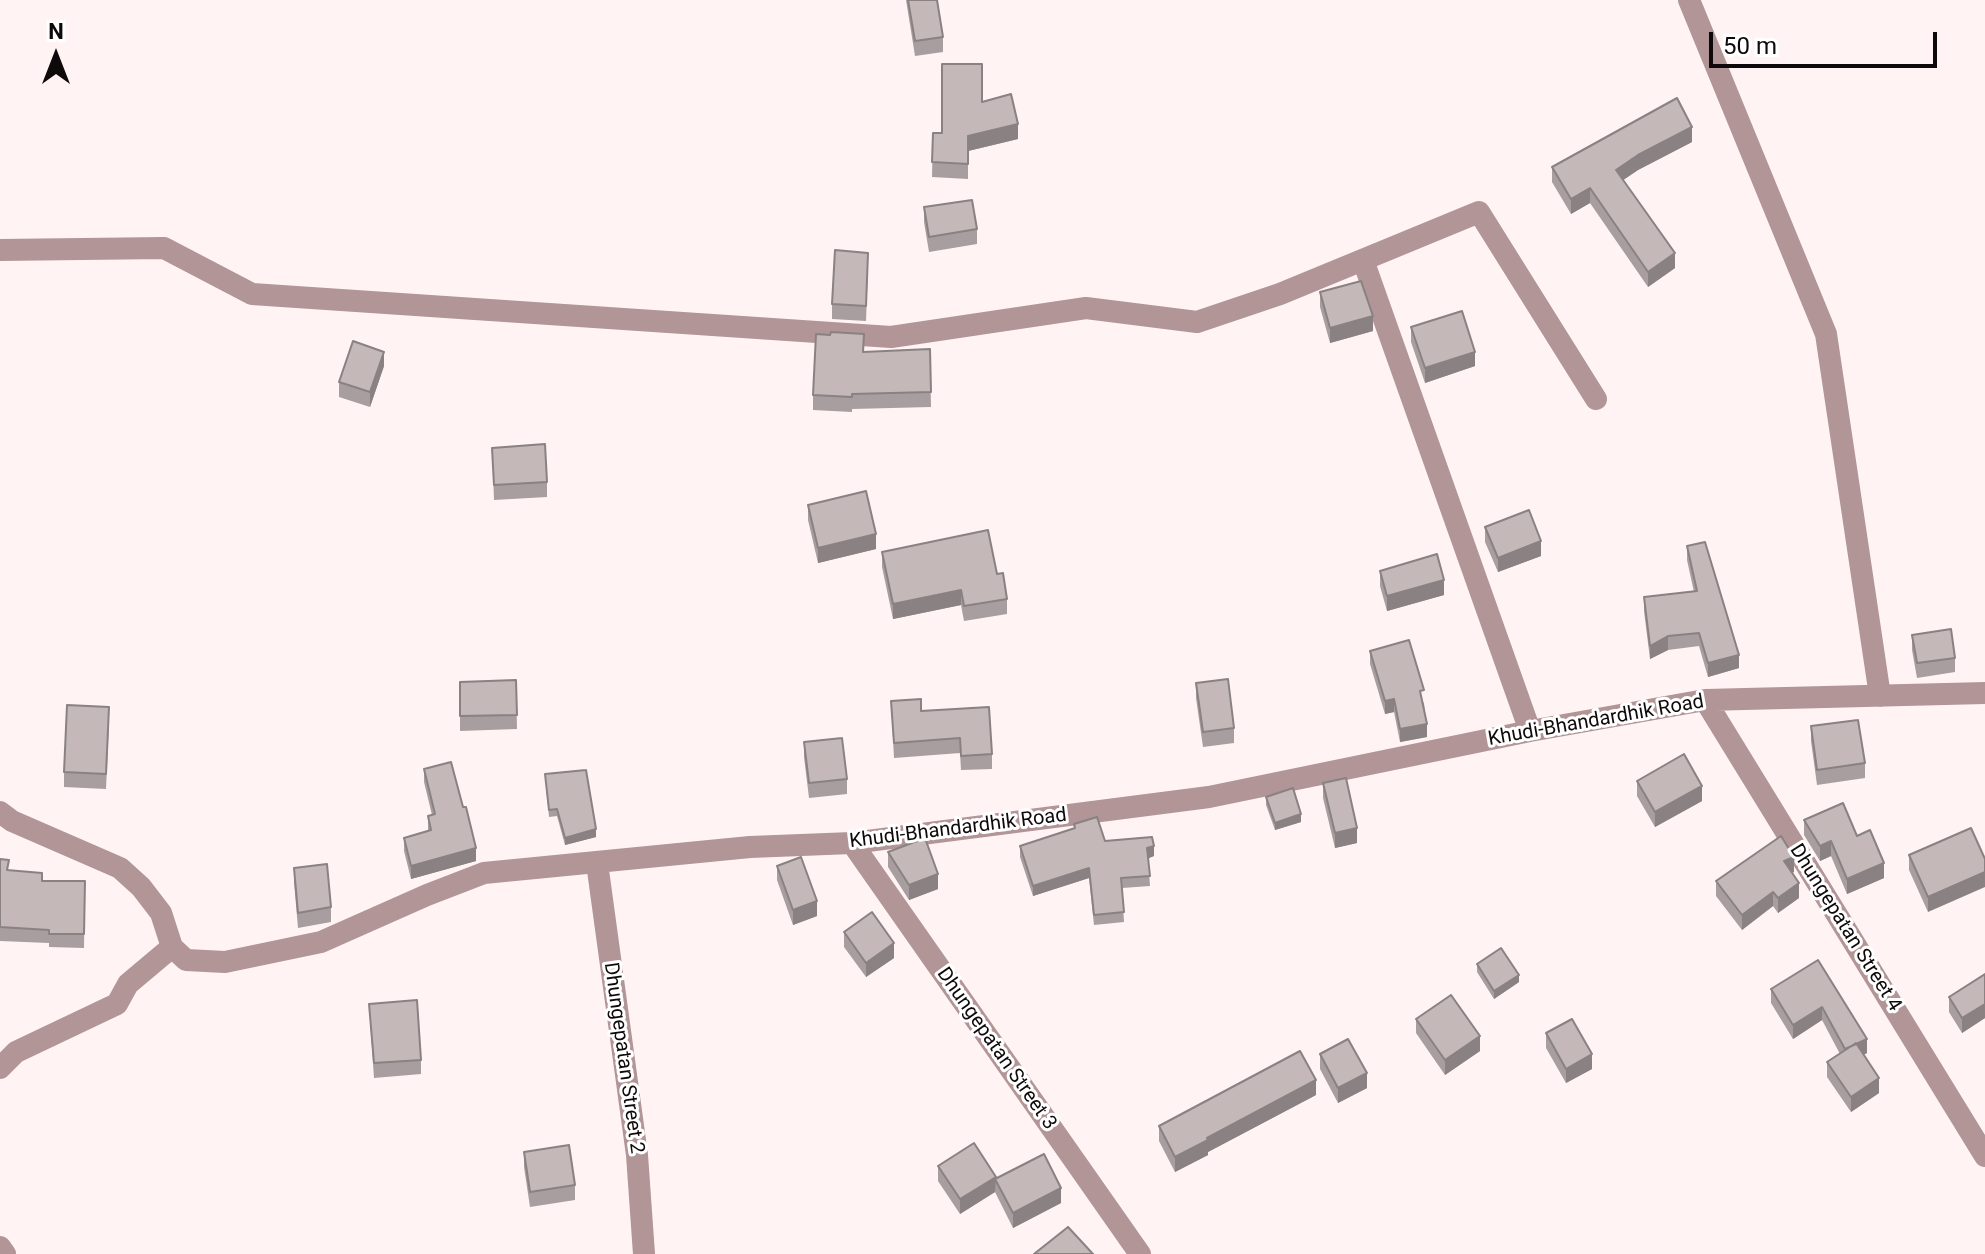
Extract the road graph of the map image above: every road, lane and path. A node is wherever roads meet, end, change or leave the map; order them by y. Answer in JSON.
{"nodes":[{"id":1,"x":1689,"y":0,"type":"edge"},
{"id":2,"x":0,"y":250,"type":"edge"},
{"id":3,"x":1363,"y":260,"type":"junction"},
{"id":4,"x":1596,"y":399,"type":"dead end"},
{"id":5,"x":1985,"y":693,"type":"edge"},
{"id":6,"x":1880,"y":696,"type":"junction"},
{"id":7,"x":1705,"y":700,"type":"junction"},
{"id":8,"x":1530,"y":731,"type":"junction"},
{"id":9,"x":0,"y":812,"type":"edge"},
{"id":10,"x":852,"y":843,"type":"junction"},
{"id":11,"x":597,"y":863,"type":"junction"},
{"id":12,"x":172,"y":947,"type":"junction"},
{"id":13,"x":0,"y":1068,"type":"edge"},
{"id":14,"x":1985,"y":1156,"type":"edge"},
{"id":15,"x":0,"y":1247,"type":"edge"},
{"id":16,"x":5,"y":1254,"type":"edge"},
{"id":17,"x":644,"y":1254,"type":"edge"},
{"id":18,"x":1140,"y":1254,"type":"edge"}],
"edges":[{"from":1,"to":6,"type":"street"},
{"from":2,"to":3,"type":"street"},
{"from":3,"to":4,"type":"street"},
{"from":3,"to":8,"type":"street"},
{"from":5,"to":6,"type":"street","name":"Khudi-Bhandardhik Road"},
{"from":6,"to":7,"type":"street","name":"Khudi-Bhandardhik Road"},
{"from":7,"to":8,"type":"street","name":"Khudi-Bhandardhik Road"},
{"from":7,"to":14,"type":"street","name":"Dhungepatan Street 4"},
{"from":8,"to":10,"type":"street","name":"Khudi-Bhandardhik Road"},
{"from":9,"to":12,"type":"street"},
{"from":10,"to":11,"type":"street","name":"Khudi-Bhandardhik Road"},
{"from":10,"to":18,"type":"street","name":"Dhungepatan Street 3"},
{"from":11,"to":12,"type":"street","name":"Khudi-Bhandardhik Road"},
{"from":11,"to":17,"type":"street","name":"Dhungepatan Street 2"},
{"from":12,"to":13,"type":"street"},
{"from":15,"to":16,"type":"street"}]}
